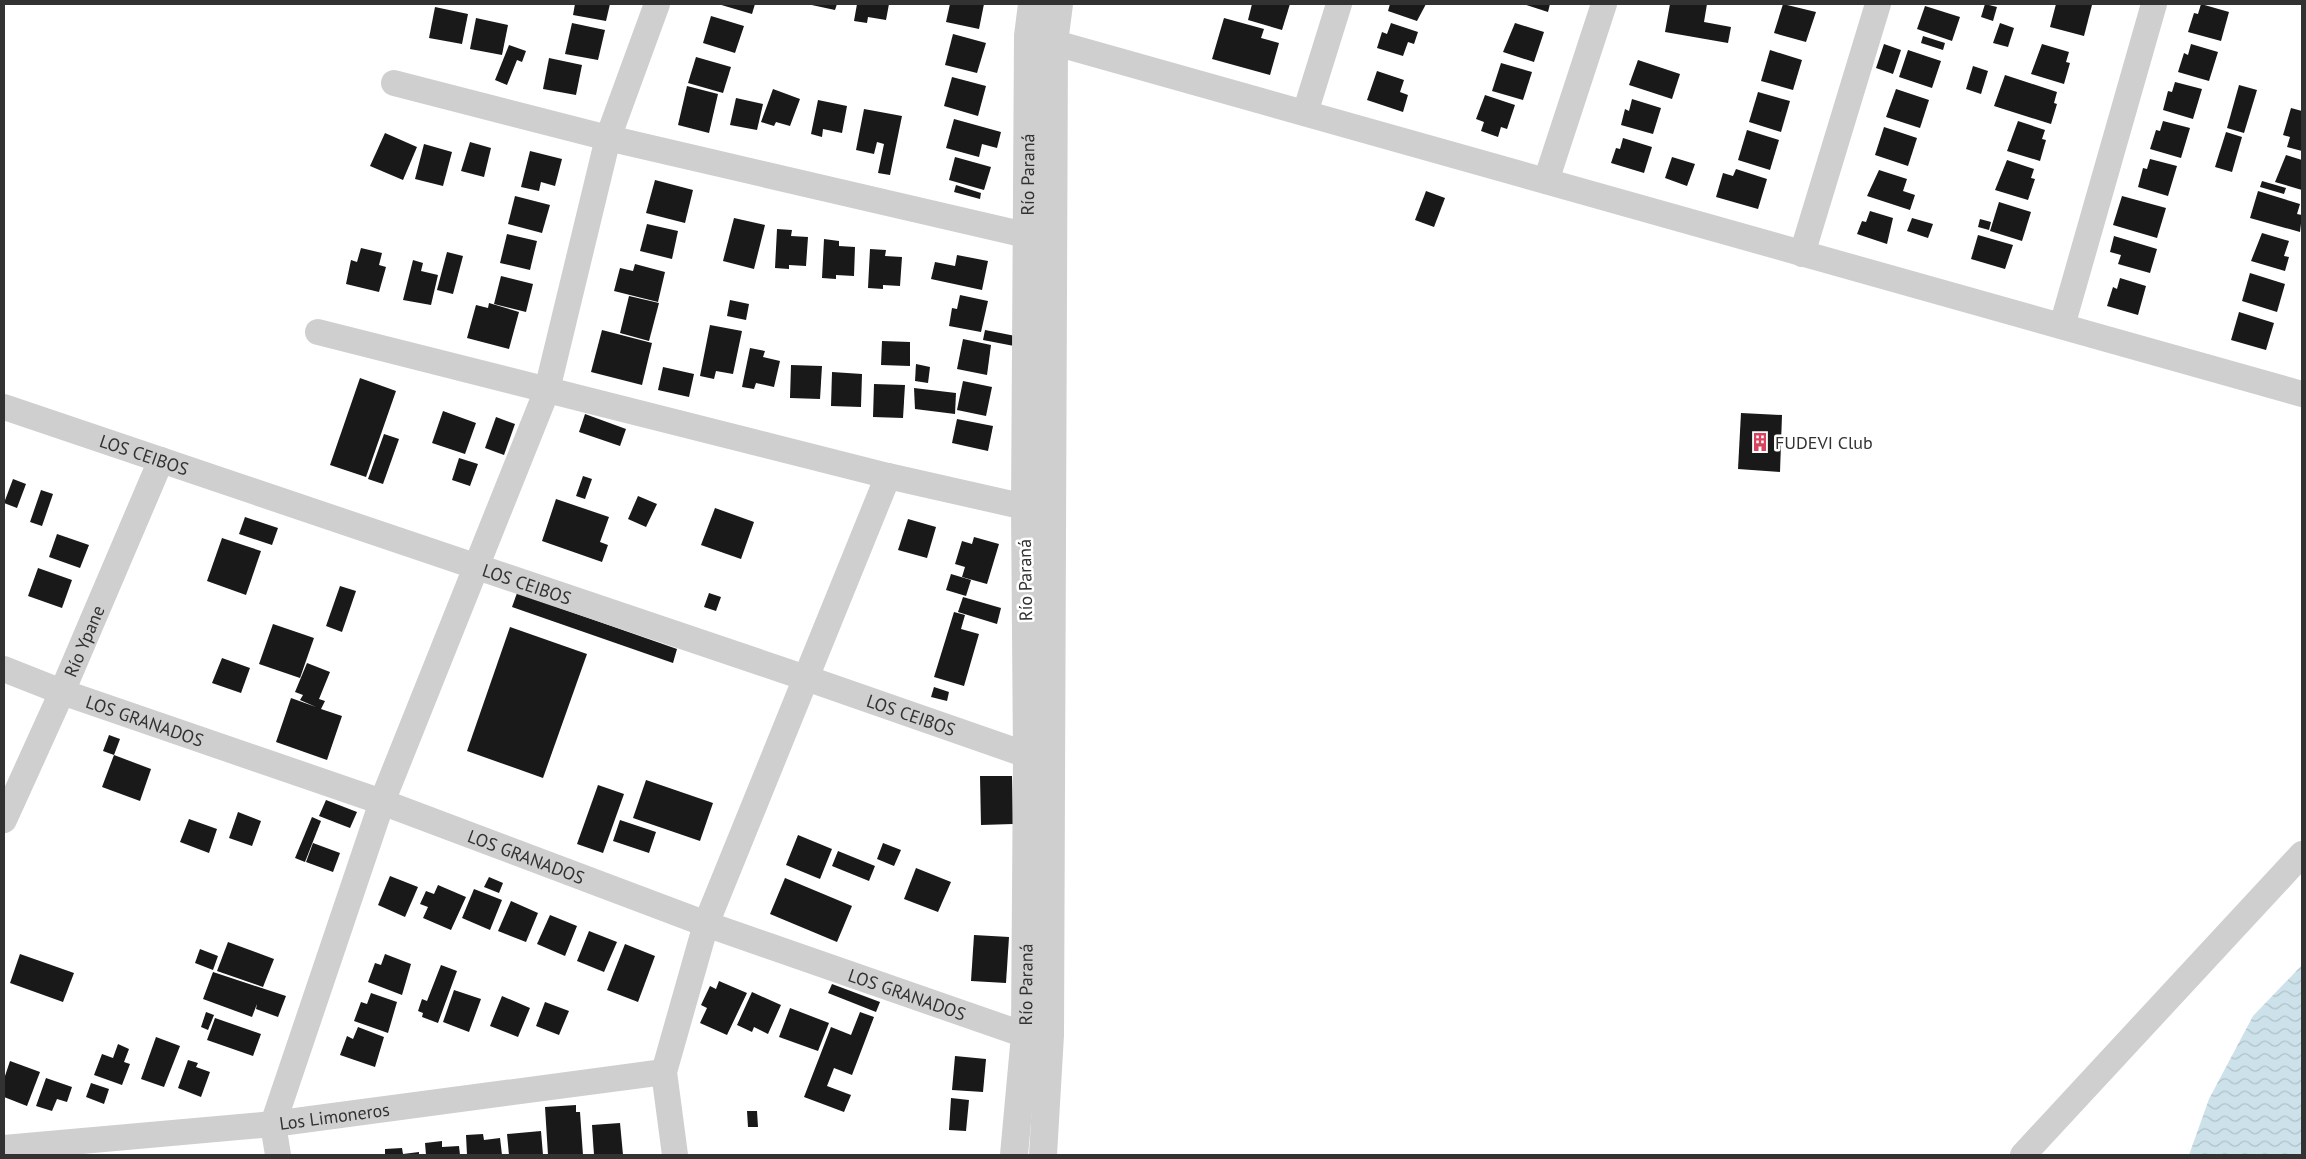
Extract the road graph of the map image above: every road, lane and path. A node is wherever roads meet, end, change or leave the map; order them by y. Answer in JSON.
{"nodes":[{"id":1,"x":657,"y":4,"type":"edge"},
{"id":2,"x":1032,"y":4,"type":"edge"},
{"id":3,"x":1059,"y":4,"type":"edge"},
{"id":4,"x":1339,"y":4,"type":"edge"},
{"id":5,"x":1604,"y":4,"type":"edge"},
{"id":6,"x":1878,"y":4,"type":"edge"},
{"id":7,"x":2154,"y":4,"type":"edge"},
{"id":8,"x":1041,"y":39,"type":"junction"},
{"id":9,"x":394,"y":83,"type":"dead end"},
{"id":10,"x":1305,"y":112,"type":"junction"},
{"id":11,"x":608,"y":138,"type":"junction"},
{"id":12,"x":1546,"y":181,"type":"junction"},
{"id":13,"x":1027,"y":235,"type":"junction"},
{"id":14,"x":1053,"y":242,"type":"junction"},
{"id":15,"x":1802,"y":254,"type":"junction"},
{"id":16,"x":2062,"y":326,"type":"junction"},
{"id":17,"x":318,"y":332,"type":"dead end"},
{"id":18,"x":548,"y":390,"type":"junction"},
{"id":19,"x":2302,"y":394,"type":"edge"},
{"id":20,"x":4,"y":407,"type":"edge"},
{"id":21,"x":161,"y":460,"type":"junction"},
{"id":22,"x":888,"y":476,"type":"junction"},
{"id":23,"x":1025,"y":507,"type":"junction"},
{"id":24,"x":1052,"y":509,"type":"junction"},
{"id":25,"x":477,"y":566,"type":"junction"},
{"id":26,"x":4,"y":669,"type":"edge"},
{"id":27,"x":806,"y":678,"type":"junction"},
{"id":28,"x":62,"y":692,"type":"junction"},
{"id":29,"x":1039,"y":756,"type":"junction"},
{"id":30,"x":382,"y":802,"type":"junction"},
{"id":31,"x":4,"y":820,"type":"edge"},
{"id":32,"x":2302,"y":854,"type":"edge"},
{"id":33,"x":706,"y":924,"type":"junction"},
{"id":34,"x":1037,"y":1035,"type":"junction"},
{"id":35,"x":664,"y":1072,"type":"junction"},
{"id":36,"x":274,"y":1124,"type":"junction"},
{"id":37,"x":4,"y":1148,"type":"edge"},
{"id":38,"x":278,"y":1155,"type":"edge"},
{"id":39,"x":675,"y":1155,"type":"edge"},
{"id":40,"x":1014,"y":1155,"type":"edge"},
{"id":41,"x":1043,"y":1155,"type":"edge"},
{"id":42,"x":2023,"y":1155,"type":"edge"}],
"edges":[{"from":1,"to":11,"type":"street"},
{"from":2,"to":8,"type":"street","name":"Río Paraná"},
{"from":3,"to":8,"type":"street","name":"Río Paraná"},
{"from":4,"to":10,"type":"street"},
{"from":5,"to":12,"type":"street"},
{"from":6,"to":15,"type":"street"},
{"from":7,"to":16,"type":"street"},
{"from":8,"to":10,"type":"street"},
{"from":8,"to":13,"type":"street","name":"Río Paraná"},
{"from":8,"to":14,"type":"street","name":"Río Paraná"},
{"from":9,"to":11,"type":"street"},
{"from":10,"to":12,"type":"street"},
{"from":11,"to":13,"type":"street"},
{"from":11,"to":18,"type":"street"},
{"from":12,"to":15,"type":"street"},
{"from":13,"to":14,"type":"street"},
{"from":13,"to":23,"type":"street","name":"Río Paraná"},
{"from":14,"to":24,"type":"street","name":"Río Paraná"},
{"from":15,"to":16,"type":"street"},
{"from":16,"to":19,"type":"street"},
{"from":17,"to":18,"type":"street"},
{"from":18,"to":22,"type":"street"},
{"from":18,"to":25,"type":"street"},
{"from":20,"to":21,"type":"street","name":"LOS CEIBOS"},
{"from":21,"to":25,"type":"street","name":"LOS CEIBOS"},
{"from":21,"to":28,"type":"street","name":"Río Ypane"},
{"from":22,"to":23,"type":"street"},
{"from":22,"to":27,"type":"street"},
{"from":23,"to":24,"type":"street"},
{"from":23,"to":29,"type":"street","name":"Río Paraná"},
{"from":24,"to":29,"type":"street","name":"Río Paraná"},
{"from":25,"to":27,"type":"street","name":"LOS CEIBOS"},
{"from":25,"to":30,"type":"street"},
{"from":26,"to":28,"type":"street","name":"LOS GRANADOS"},
{"from":27,"to":29,"type":"street","name":"LOS CEIBOS"},
{"from":27,"to":33,"type":"street"},
{"from":28,"to":30,"type":"street","name":"LOS GRANADOS"},
{"from":28,"to":31,"type":"street","name":"Río Ypane"},
{"from":29,"to":34,"type":"street","name":"Río Paraná"},
{"from":30,"to":33,"type":"street","name":"LOS GRANADOS"},
{"from":30,"to":36,"type":"street"},
{"from":32,"to":42,"type":"street"},
{"from":33,"to":34,"type":"street","name":"LOS GRANADOS"},
{"from":33,"to":35,"type":"street"},
{"from":34,"to":40,"type":"street","name":"Río Paraná"},
{"from":34,"to":41,"type":"street","name":"Río Paraná"},
{"from":35,"to":36,"type":"street","name":"Los Limoneros"},
{"from":35,"to":39,"type":"street"},
{"from":36,"to":37,"type":"street","name":"Los Limoneros"},
{"from":36,"to":38,"type":"street"}]}
